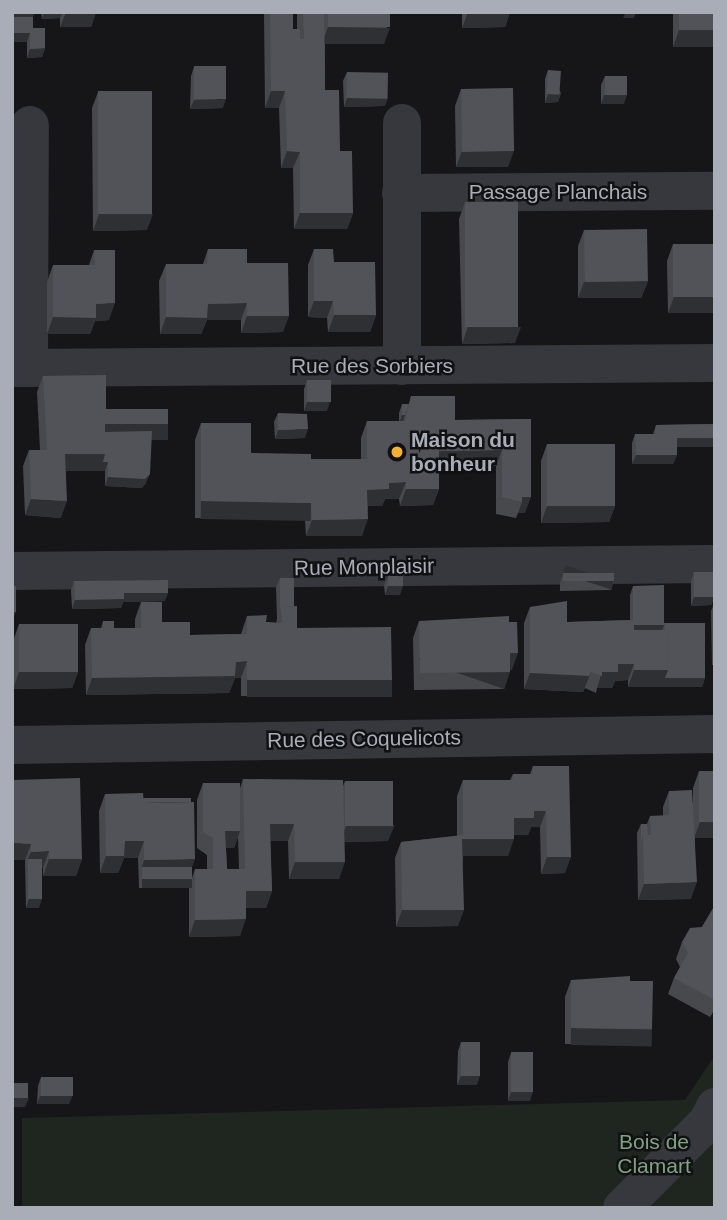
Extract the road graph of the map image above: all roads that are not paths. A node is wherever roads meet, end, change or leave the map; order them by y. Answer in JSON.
{"nodes":[{"id":1,"x":401,"y":123,"type":"dead end"},
{"id":2,"x":30,"y":125,"type":"dead end"},
{"id":3,"x":715,"y":191,"type":"edge"},
{"id":4,"x":401,"y":193,"type":"junction"},
{"id":5,"x":715,"y":363,"type":"edge"},
{"id":6,"x":402,"y":366,"type":"junction"},
{"id":7,"x":20,"y":368,"type":"edge"},
{"id":8,"x":715,"y":564,"type":"edge"},
{"id":9,"x":12,"y":571,"type":"edge"},
{"id":10,"x":715,"y":734,"type":"edge"},
{"id":11,"x":12,"y":745,"type":"edge"},
{"id":12,"x":715,"y":1107,"type":"edge"},
{"id":13,"x":622,"y":1208,"type":"edge"}],
"edges":[{"from":1,"to":4,"type":"street"},
{"from":2,"to":7,"type":"street","name":"Rue des Sorbiers"},
{"from":3,"to":4,"type":"street","name":"Passage Planchais"},
{"from":4,"to":6,"type":"street"},
{"from":5,"to":6,"type":"street","name":"Rue des Sorbiers"},
{"from":6,"to":7,"type":"street","name":"Rue des Sorbiers"},
{"from":8,"to":9,"type":"street","name":"Rue Monplaisir"},
{"from":10,"to":11,"type":"street","name":"Rue des Coquelicots"},
{"from":12,"to":13,"type":"street"}]}
